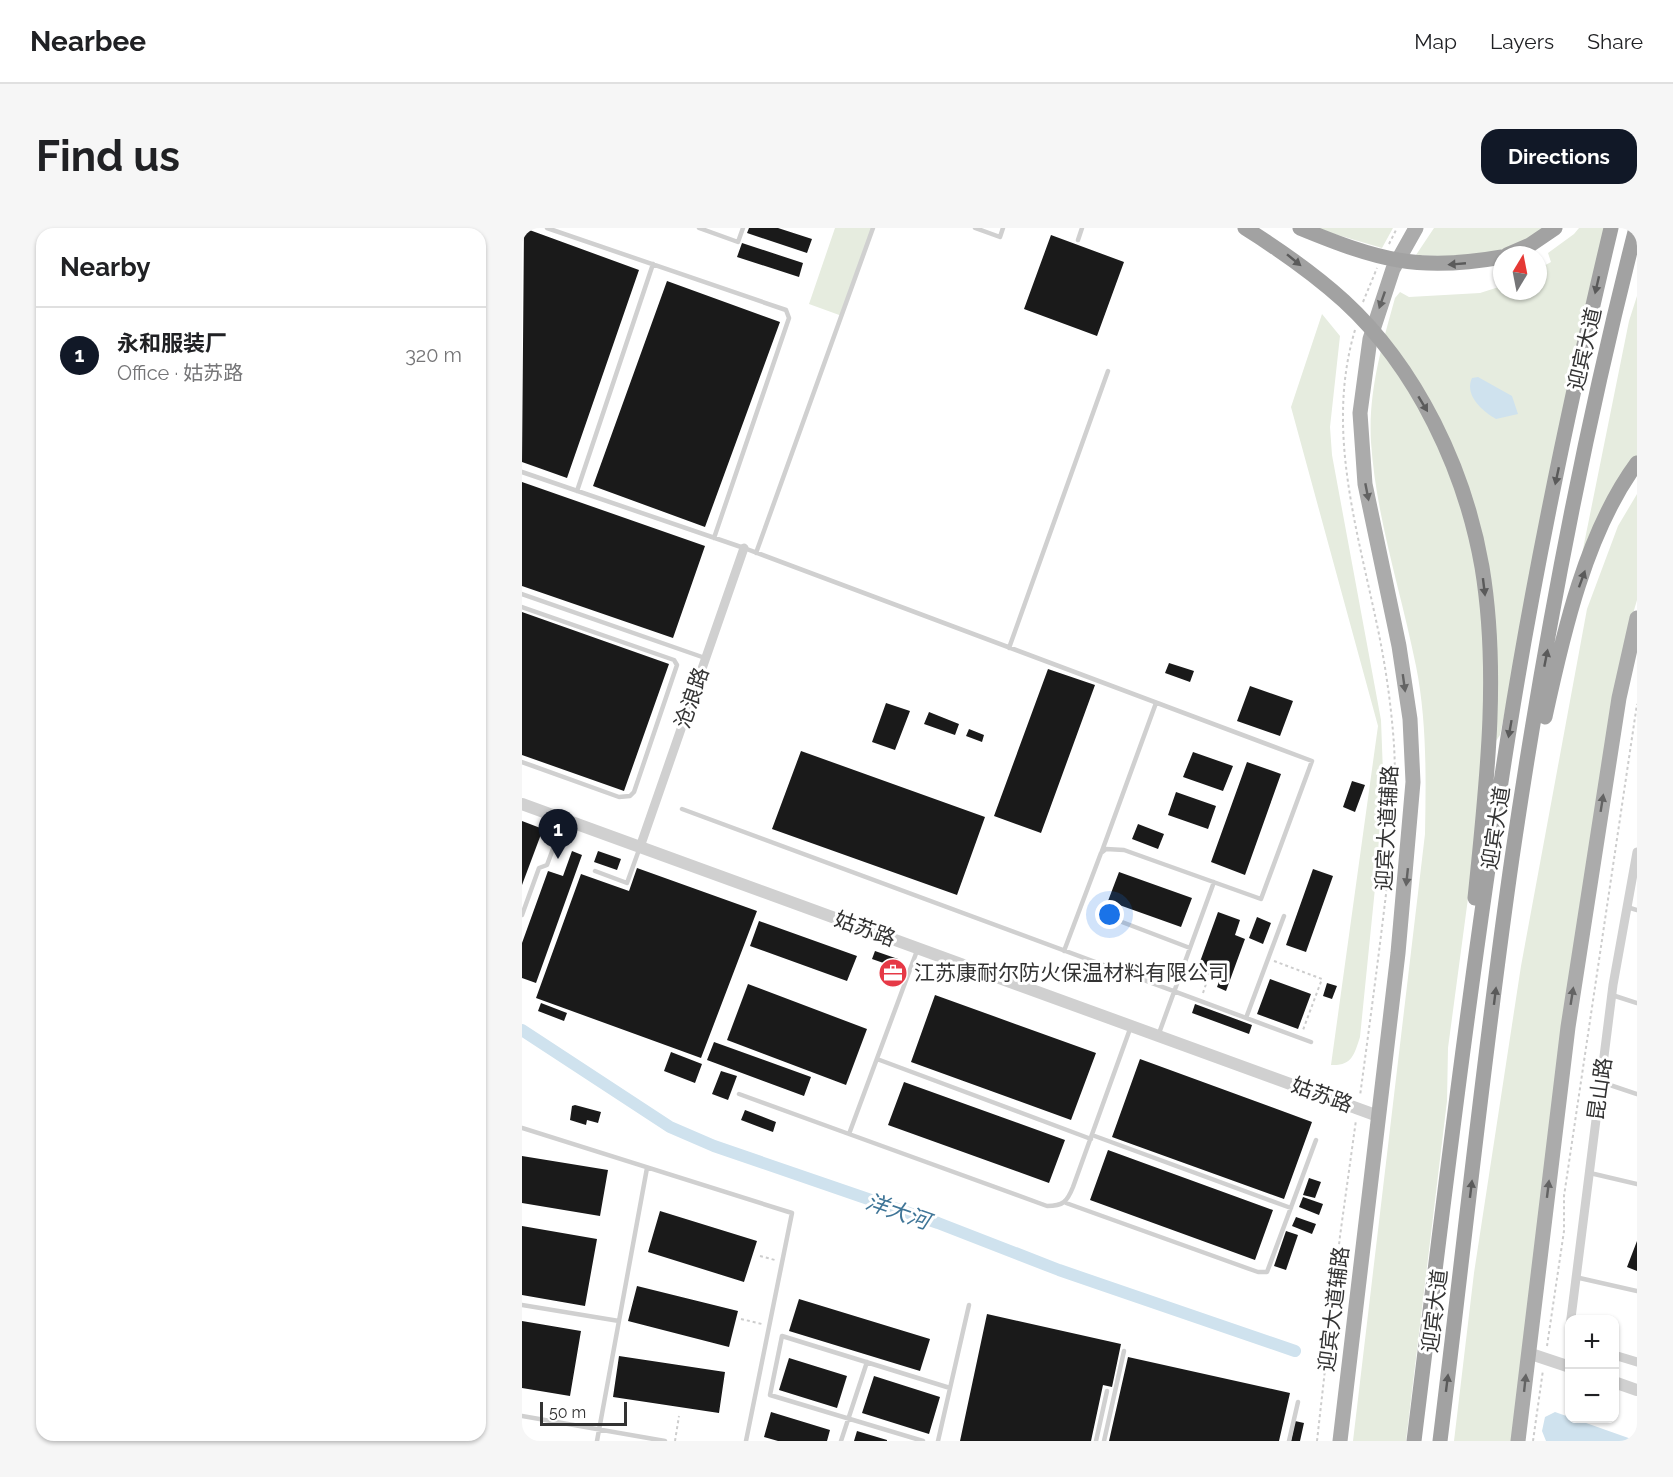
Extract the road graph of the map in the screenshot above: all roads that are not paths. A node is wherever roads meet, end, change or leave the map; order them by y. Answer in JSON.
{"nodes":[{"id":1,"x":546,"y":228,"type":"edge"},
{"id":2,"x":699,"y":228,"type":"edge"},
{"id":3,"x":743,"y":228,"type":"edge"},
{"id":4,"x":873,"y":228,"type":"edge"},
{"id":5,"x":975,"y":228,"type":"edge"},
{"id":6,"x":1004,"y":228,"type":"edge"},
{"id":7,"x":1082,"y":228,"type":"edge"},
{"id":8,"x":1245,"y":228,"type":"edge"},
{"id":9,"x":1300,"y":228,"type":"edge"},
{"id":10,"x":1416,"y":228,"type":"edge"},
{"id":11,"x":1555,"y":228,"type":"edge"},
{"id":12,"x":1611,"y":228,"type":"edge"},
{"id":13,"x":1636,"y":228,"type":"edge"},
{"id":14,"x":1078,"y":240,"type":"dead end"},
{"id":15,"x":1528,"y":246,"type":"edge"},
{"id":16,"x":1493,"y":258,"type":"edge"},
{"id":17,"x":653,"y":264,"type":"junction"},
{"id":18,"x":1108,"y":371,"type":"dead end"},
{"id":19,"x":1637,"y":463,"type":"edge"},
{"id":20,"x":522,"y":472,"type":"edge"},
{"id":21,"x":578,"y":491,"type":"junction"},
{"id":22,"x":714,"y":538,"type":"junction"},
{"id":23,"x":744,"y":548,"type":"junction"},
{"id":24,"x":756,"y":553,"type":"junction"},
{"id":25,"x":522,"y":594,"type":"edge"},
{"id":26,"x":522,"y":607,"type":"edge"},
{"id":27,"x":1637,"y":618,"type":"edge"},
{"id":28,"x":1008,"y":648,"type":"junction"},
{"id":29,"x":705,"y":658,"type":"junction"},
{"id":30,"x":1156,"y":703,"type":"junction"},
{"id":31,"x":522,"y":762,"type":"edge"},
{"id":32,"x":522,"y":804,"type":"edge"},
{"id":33,"x":682,"y":809,"type":"dead end"},
{"id":34,"x":564,"y":819,"type":"junction"},
{"id":35,"x":640,"y":847,"type":"junction"},
{"id":36,"x":1637,"y":852,"type":"edge"},
{"id":37,"x":1101,"y":853,"type":"junction"},
{"id":38,"x":1512,"y":860,"type":"junction"},
{"id":39,"x":595,"y":871,"type":"dead end"},
{"id":40,"x":1214,"y":882,"type":"junction"},
{"id":41,"x":1632,"y":908,"type":"edge"},
{"id":42,"x":1101,"y":914,"type":"dead end"},
{"id":43,"x":522,"y":915,"type":"edge"},
{"id":44,"x":1284,"y":916,"type":"dead end"},
{"id":45,"x":918,"y":948,"type":"junction"},
{"id":46,"x":1190,"y":948,"type":"junction"},
{"id":47,"x":1064,"y":951,"type":"junction"},
{"id":48,"x":1174,"y":992,"type":"junction"},
{"id":49,"x":1612,"y":995,"type":"junction"},
{"id":50,"x":1637,"y":1003,"type":"edge"},
{"id":51,"x":1246,"y":1018,"type":"junction"},
{"id":52,"x":1131,"y":1026,"type":"junction"},
{"id":53,"x":1158,"y":1036,"type":"junction"},
{"id":54,"x":1311,"y":1042,"type":"dead end"},
{"id":55,"x":877,"y":1059,"type":"junction"},
{"id":56,"x":1601,"y":1082,"type":"junction"},
{"id":57,"x":739,"y":1094,"type":"dead end"},
{"id":58,"x":1637,"y":1094,"type":"edge"},
{"id":59,"x":1455,"y":1102,"type":"junction"},
{"id":60,"x":1378,"y":1116,"type":"junction"},
{"id":61,"x":522,"y":1128,"type":"edge"},
{"id":62,"x":849,"y":1134,"type":"junction"},
{"id":63,"x":1091,"y":1137,"type":"junction"},
{"id":64,"x":1316,"y":1140,"type":"dead end"},
{"id":65,"x":647,"y":1168,"type":"junction"},
{"id":66,"x":1589,"y":1173,"type":"junction"},
{"id":67,"x":1637,"y":1184,"type":"edge"},
{"id":68,"x":1066,"y":1203,"type":"junction"},
{"id":69,"x":1291,"y":1208,"type":"junction"},
{"id":70,"x":1575,"y":1277,"type":"junction"},
{"id":71,"x":1637,"y":1291,"type":"edge"},
{"id":72,"x":522,"y":1305,"type":"edge"},
{"id":73,"x":969,"y":1305,"type":"dead end"},
{"id":74,"x":1570,"y":1315,"type":"edge"},
{"id":75,"x":619,"y":1321,"type":"junction"},
{"id":76,"x":1124,"y":1351,"type":"dead end"},
{"id":77,"x":1528,"y":1353,"type":"junction"},
{"id":78,"x":1619,"y":1356,"type":"edge"},
{"id":79,"x":867,"y":1362,"type":"junction"},
{"id":80,"x":1637,"y":1362,"type":"edge"},
{"id":81,"x":1565,"y":1366,"type":"edge"},
{"id":82,"x":1619,"y":1384,"type":"edge"},
{"id":83,"x":950,"y":1388,"type":"junction"},
{"id":84,"x":1637,"y":1390,"type":"edge"},
{"id":85,"x":1107,"y":1391,"type":"dead end"},
{"id":86,"x":1298,"y":1402,"type":"dead end"},
{"id":87,"x":522,"y":1416,"type":"edge"},
{"id":88,"x":848,"y":1418,"type":"junction"},
{"id":89,"x":599,"y":1430,"type":"junction"},
{"id":90,"x":597,"y":1441,"type":"edge"},
{"id":91,"x":665,"y":1441,"type":"edge"},
{"id":92,"x":746,"y":1441,"type":"edge"},
{"id":93,"x":841,"y":1441,"type":"edge"},
{"id":94,"x":923,"y":1441,"type":"edge"},
{"id":95,"x":938,"y":1441,"type":"edge"},
{"id":96,"x":1096,"y":1441,"type":"edge"},
{"id":97,"x":1104,"y":1441,"type":"edge"},
{"id":98,"x":1289,"y":1441,"type":"edge"},
{"id":99,"x":1340,"y":1441,"type":"edge"},
{"id":100,"x":1414,"y":1441,"type":"edge"},
{"id":101,"x":1440,"y":1441,"type":"edge"},
{"id":102,"x":1518,"y":1441,"type":"edge"}],
"edges":[{"from":1,"to":17,"type":"lane"},
{"from":2,"to":3,"type":"lane"},
{"from":4,"to":24,"type":"lane"},
{"from":5,"to":6,"type":"lane"},
{"from":7,"to":14,"type":"lane"},
{"from":8,"to":59,"type":"highway","one_way":true},
{"from":16,"to":9,"type":"highway","one_way":true},
{"from":10,"to":60,"type":"main road","name":"迎宾大道辅路","one_way":true},
{"from":11,"to":15,"type":"highway"},
{"from":12,"to":59,"type":"highway","name":"迎宾大道","one_way":true},
{"from":38,"to":13,"type":"highway","name":"迎宾大道","one_way":true},
{"from":17,"to":21,"type":"lane"},
{"from":17,"to":22,"type":"lane"},
{"from":18,"to":28,"type":"lane"},
{"from":38,"to":19,"type":"highway","one_way":true},
{"from":20,"to":21,"type":"lane"},
{"from":21,"to":22,"type":"lane"},
{"from":22,"to":23,"type":"lane"},
{"from":23,"to":24,"type":"lane"},
{"from":23,"to":29,"type":"street","name":"沧浪路"},
{"from":24,"to":28,"type":"lane"},
{"from":25,"to":29,"type":"lane"},
{"from":26,"to":31,"type":"lane"},
{"from":77,"to":27,"type":"main road","one_way":true},
{"from":28,"to":30,"type":"lane"},
{"from":29,"to":35,"type":"street","name":"沧浪路"},
{"from":30,"to":37,"type":"lane"},
{"from":30,"to":40,"type":"lane"},
{"from":32,"to":34,"type":"street","name":"姑苏路"},
{"from":33,"to":47,"type":"lane"},
{"from":34,"to":35,"type":"street","name":"姑苏路"},
{"from":34,"to":43,"type":"lane"},
{"from":35,"to":39,"type":"lane"},
{"from":35,"to":45,"type":"street","name":"姑苏路"},
{"from":36,"to":41,"type":"street","name":"昆山路"},
{"from":37,"to":40,"type":"lane"},
{"from":37,"to":47,"type":"lane"},
{"from":101,"to":38,"type":"highway","name":"迎宾大道","one_way":true},
{"from":40,"to":46,"type":"lane"},
{"from":41,"to":49,"type":"street","name":"昆山路"},
{"from":42,"to":46,"type":"lane"},
{"from":44,"to":51,"type":"lane"},
{"from":45,"to":52,"type":"street","name":"姑苏路"},
{"from":45,"to":55,"type":"lane"},
{"from":46,"to":48,"type":"lane"},
{"from":47,"to":48,"type":"lane"},
{"from":48,"to":51,"type":"lane"},
{"from":48,"to":53,"type":"lane"},
{"from":49,"to":50,"type":"lane"},
{"from":49,"to":56,"type":"street","name":"昆山路"},
{"from":51,"to":54,"type":"lane"},
{"from":52,"to":53,"type":"street","name":"姑苏路"},
{"from":52,"to":63,"type":"lane"},
{"from":53,"to":60,"type":"street","name":"姑苏路"},
{"from":55,"to":62,"type":"lane"},
{"from":55,"to":63,"type":"lane"},
{"from":56,"to":58,"type":"lane"},
{"from":56,"to":66,"type":"street","name":"昆山路"},
{"from":57,"to":62,"type":"lane"},
{"from":59,"to":100,"type":"highway","name":"迎宾大道"},
{"from":60,"to":99,"type":"main road","name":"迎宾大道辅路"},
{"from":61,"to":65,"type":"lane"},
{"from":62,"to":68,"type":"lane"},
{"from":63,"to":68,"type":"lane"},
{"from":63,"to":69,"type":"lane"},
{"from":64,"to":69,"type":"lane"},
{"from":65,"to":75,"type":"lane"},
{"from":65,"to":92,"type":"lane"},
{"from":66,"to":67,"type":"lane"},
{"from":66,"to":70,"type":"street","name":"昆山路"},
{"from":68,"to":69,"type":"lane"},
{"from":70,"to":71,"type":"lane"},
{"from":70,"to":74,"type":"street","name":"昆山路"},
{"from":72,"to":75,"type":"lane"},
{"from":73,"to":83,"type":"lane"},
{"from":75,"to":89,"type":"lane"},
{"from":76,"to":97,"type":"lane"},
{"from":77,"to":81,"type":"street"},
{"from":102,"to":77,"type":"main road","one_way":true},
{"from":78,"to":80,"type":"street"},
{"from":79,"to":83,"type":"lane"},
{"from":79,"to":88,"type":"lane"},
{"from":79,"to":88,"type":"lane"},
{"from":82,"to":84,"type":"street"},
{"from":83,"to":95,"type":"lane"},
{"from":85,"to":96,"type":"lane"},
{"from":86,"to":98,"type":"lane"},
{"from":87,"to":89,"type":"lane"},
{"from":88,"to":93,"type":"lane"},
{"from":88,"to":94,"type":"lane"},
{"from":89,"to":90,"type":"lane"},
{"from":89,"to":91,"type":"lane"}]}
